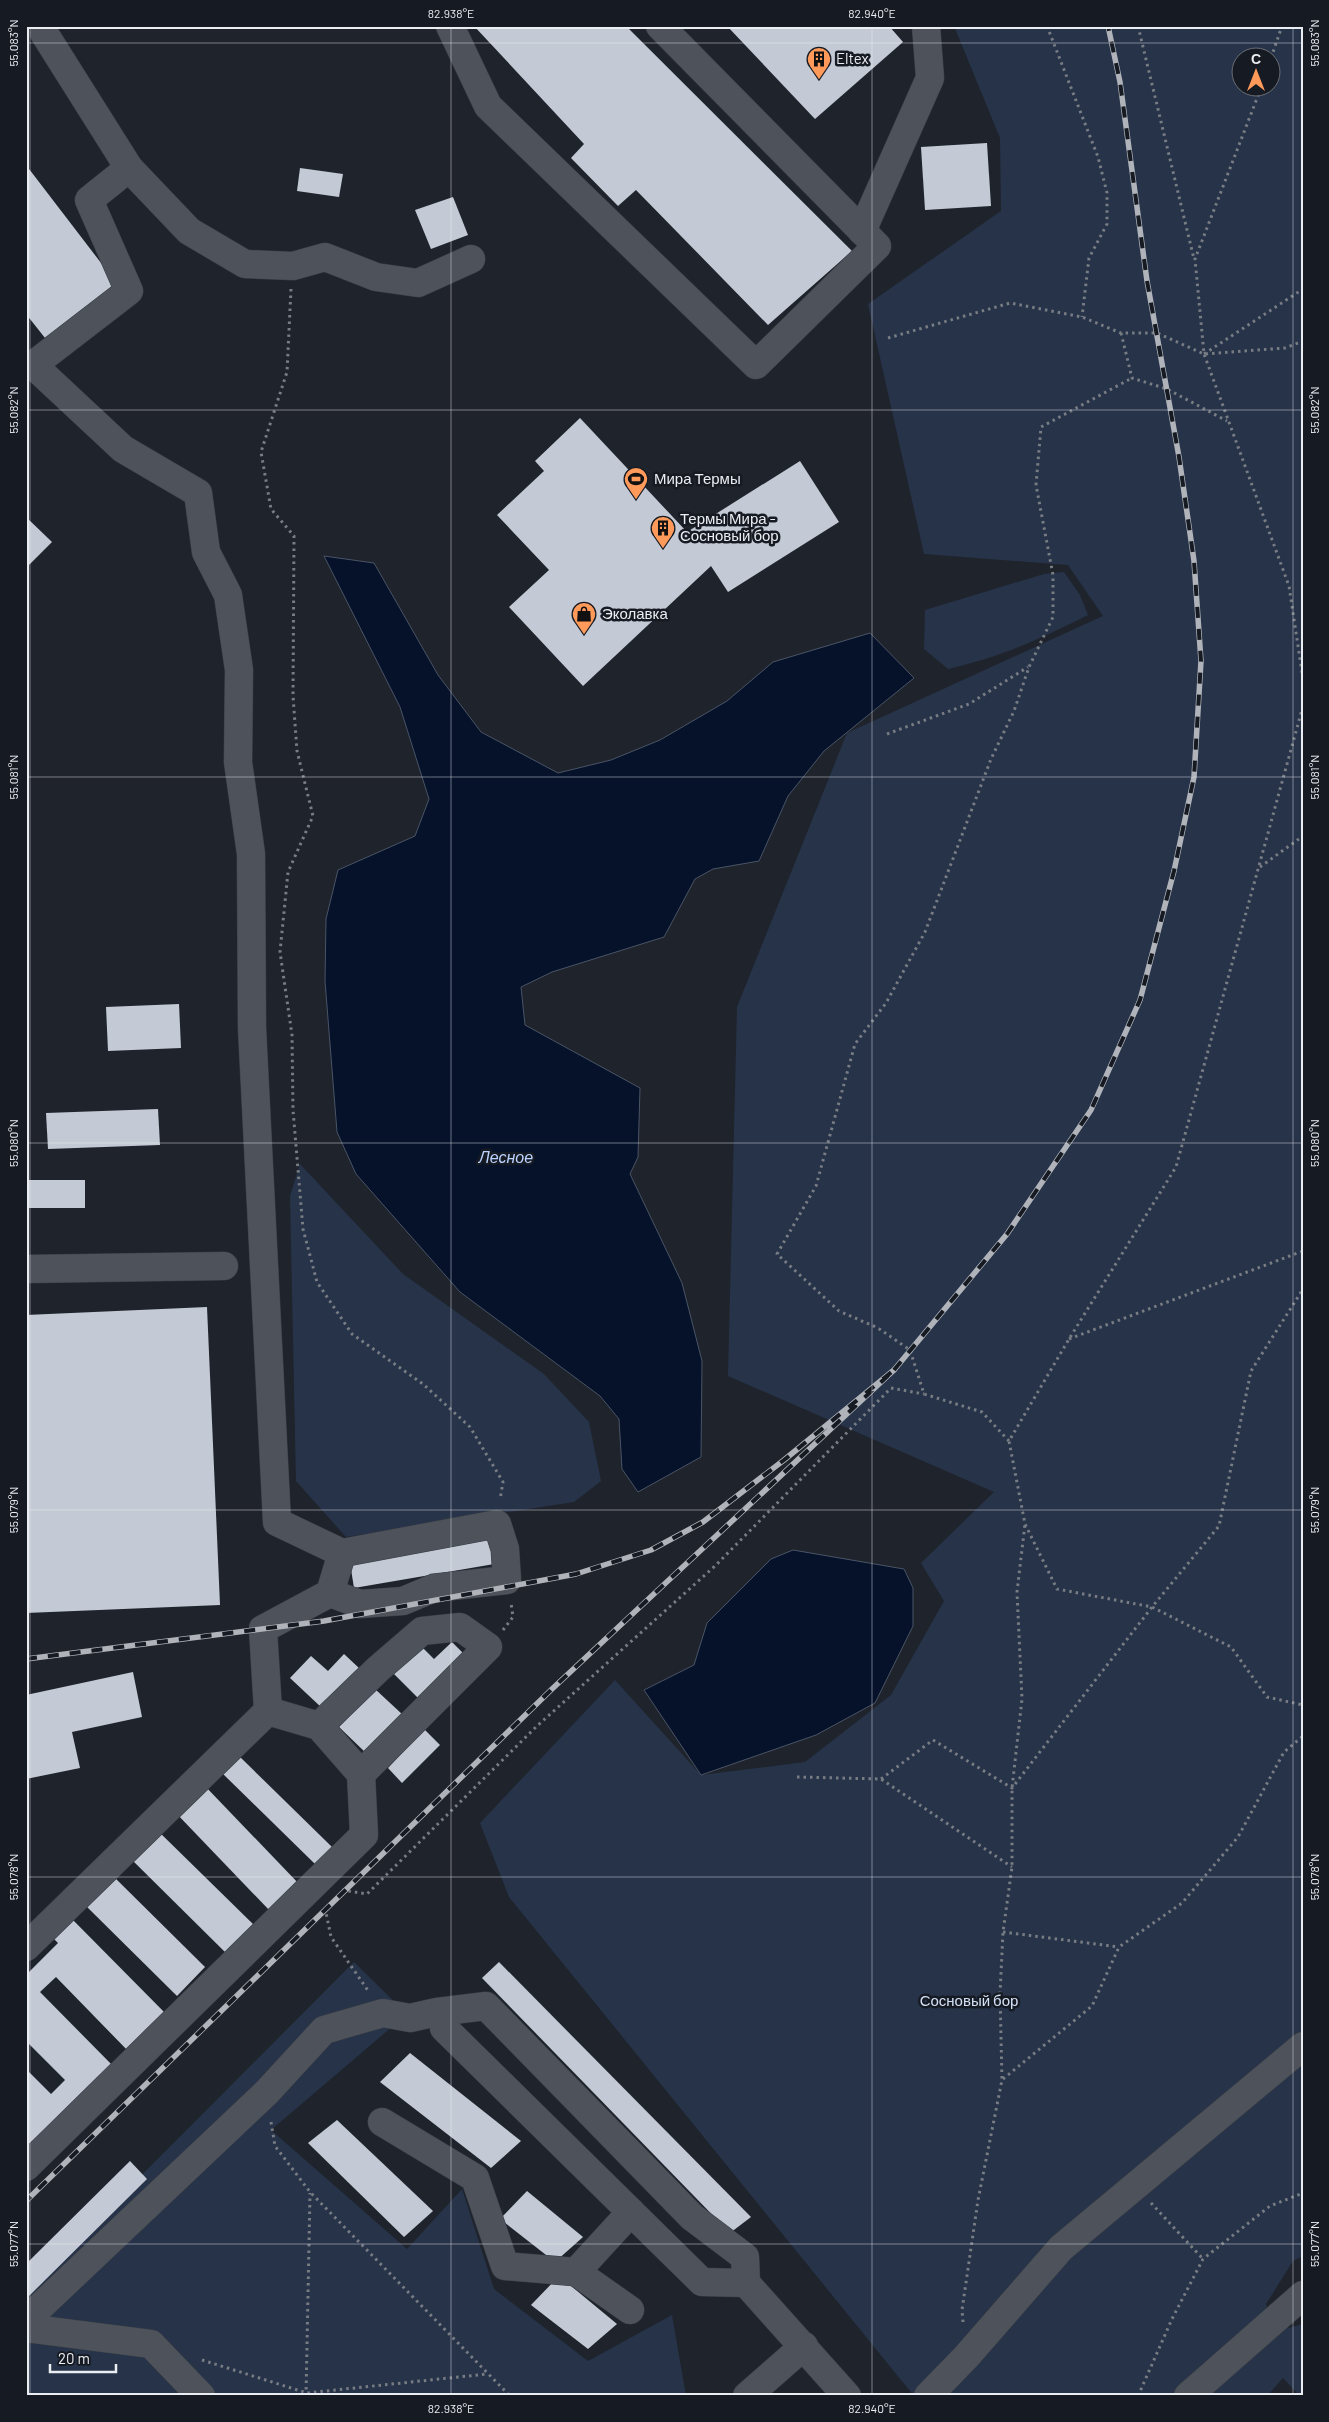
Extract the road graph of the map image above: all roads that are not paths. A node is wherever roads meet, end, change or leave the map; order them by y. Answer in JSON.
{"nodes":[{"id":1,"x":450,"y":26,"type":"edge"},
{"id":2,"x":660,"y":26,"type":"edge"},
{"id":3,"x":926,"y":26,"type":"edge"},
{"id":4,"x":47,"y":28,"type":"edge"},
{"id":5,"x":129,"y":168,"type":"junction"},
{"id":6,"x":862,"y":231,"type":"junction"},
{"id":7,"x":471,"y":259,"type":"dead end"},
{"id":8,"x":224,"y":1266,"type":"dead end"},
{"id":9,"x":26,"y":1269,"type":"edge"},
{"id":10,"x":342,"y":1553,"type":"junction"},
{"id":11,"x":330,"y":1592,"type":"junction"},
{"id":12,"x":268,"y":1711,"type":"junction"},
{"id":13,"x":319,"y":1726,"type":"junction"},
{"id":14,"x":361,"y":1774,"type":"junction"},
{"id":15,"x":26,"y":1947,"type":"edge"},
{"id":16,"x":444,"y":2028,"type":"dead end"},
{"id":17,"x":1303,"y":2046,"type":"edge"},
{"id":18,"x":382,"y":2122,"type":"dead end"},
{"id":19,"x":26,"y":2167,"type":"edge"},
{"id":20,"x":630,"y":2212,"type":"junction"},
{"id":21,"x":576,"y":2272,"type":"junction"},
{"id":22,"x":746,"y":2283,"type":"junction"},
{"id":23,"x":1303,"y":2296,"type":"edge"},
{"id":24,"x":630,"y":2310,"type":"dead end"},
{"id":25,"x":26,"y":2320,"type":"edge"},
{"id":26,"x":26,"y":2328,"type":"edge"},
{"id":27,"x":804,"y":2346,"type":"junction"},
{"id":28,"x":201,"y":2396,"type":"edge"},
{"id":29,"x":747,"y":2396,"type":"edge"},
{"id":30,"x":848,"y":2396,"type":"edge"},
{"id":31,"x":928,"y":2396,"type":"edge"},
{"id":32,"x":1188,"y":2396,"type":"edge"}],
"edges":[{"from":1,"to":6,"type":"street"},
{"from":2,"to":6,"type":"street"},
{"from":3,"to":6,"type":"street"},
{"from":4,"to":5,"type":"street"},
{"from":5,"to":7,"type":"street"},
{"from":5,"to":10,"type":"street"},
{"from":8,"to":9,"type":"street"},
{"from":10,"to":11,"type":"street"},
{"from":10,"to":11,"type":"street"},
{"from":11,"to":12,"type":"street"},
{"from":12,"to":13,"type":"street"},
{"from":12,"to":15,"type":"street"},
{"from":13,"to":14,"type":"street"},
{"from":13,"to":14,"type":"street"},
{"from":14,"to":19,"type":"street"},
{"from":16,"to":20,"type":"street"},
{"from":17,"to":31,"type":"street"},
{"from":18,"to":21,"type":"street"},
{"from":20,"to":21,"type":"street"},
{"from":20,"to":22,"type":"street"},
{"from":21,"to":24,"type":"street"},
{"from":22,"to":25,"type":"street"},
{"from":22,"to":27,"type":"street"},
{"from":23,"to":32,"type":"street"},
{"from":26,"to":28,"type":"street"},
{"from":27,"to":29,"type":"street"},
{"from":27,"to":30,"type":"street"}]}
